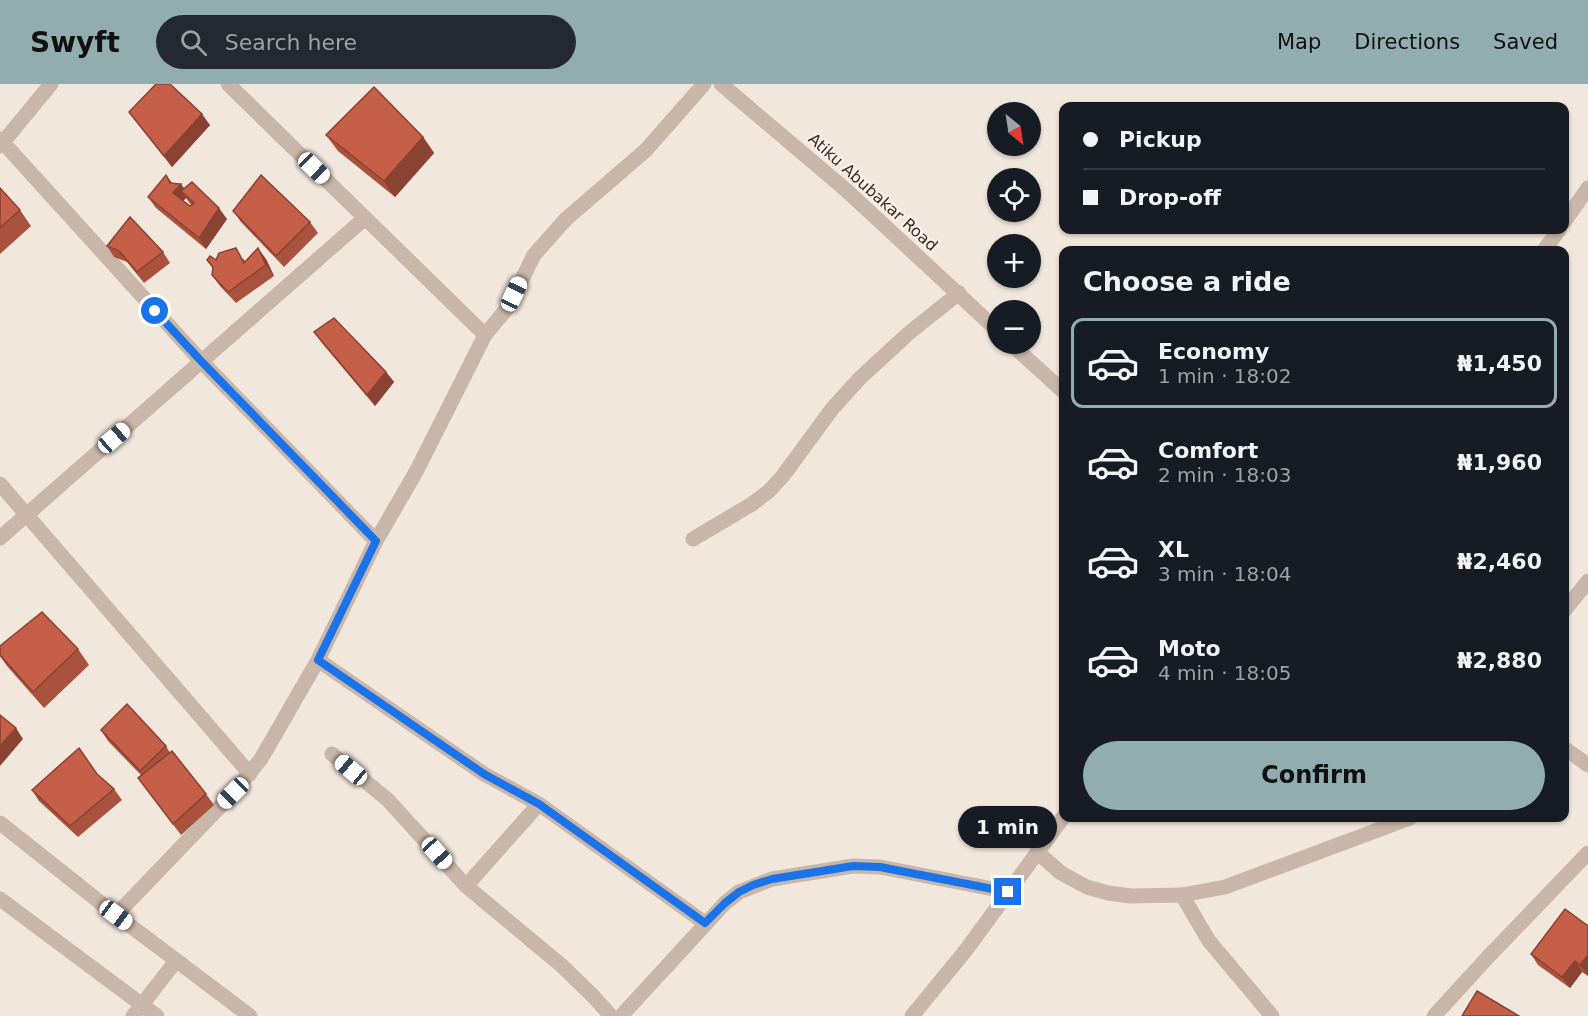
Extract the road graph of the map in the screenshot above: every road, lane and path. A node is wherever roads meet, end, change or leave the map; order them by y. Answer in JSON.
{"nodes":[{"id":1,"x":51,"y":84,"type":"edge"},
{"id":2,"x":228,"y":84,"type":"edge"},
{"id":3,"x":704,"y":84,"type":"edge"},
{"id":4,"x":721,"y":84,"type":"edge"},
{"id":5,"x":1,"y":143,"type":"edge"},
{"id":6,"x":1588,"y":188,"type":"edge"},
{"id":7,"x":1569,"y":215,"type":"edge"},
{"id":8,"x":365,"y":218,"type":"junction"},
{"id":9,"x":959,"y":293,"type":"junction"},
{"id":10,"x":987,"y":320,"type":"edge"},
{"id":11,"x":485,"y":336,"type":"junction"},
{"id":12,"x":1022,"y":354,"type":"edge"},
{"id":13,"x":201,"y":361,"type":"junction"},
{"id":14,"x":1059,"y":387,"type":"edge"},
{"id":15,"x":0,"y":484,"type":"edge"},
{"id":16,"x":27,"y":515,"type":"junction"},
{"id":17,"x":0,"y":538,"type":"edge"},
{"id":18,"x":693,"y":539,"type":"dead end"},
{"id":19,"x":376,"y":541,"type":"junction"},
{"id":20,"x":1588,"y":581,"type":"edge"},
{"id":21,"x":1569,"y":605,"type":"edge"},
{"id":22,"x":318,"y":660,"type":"junction"},
{"id":23,"x":1569,"y":752,"type":"edge"},
{"id":24,"x":332,"y":754,"type":"dead end"},
{"id":25,"x":1588,"y":765,"type":"edge"},
{"id":26,"x":250,"y":774,"type":"junction"},
{"id":27,"x":539,"y":804,"type":"junction"},
{"id":28,"x":1060,"y":822,"type":"edge"},
{"id":29,"x":1399,"y":822,"type":"edge"},
{"id":30,"x":0,"y":823,"type":"edge"},
{"id":31,"x":1037,"y":852,"type":"junction"},
{"id":32,"x":1588,"y":854,"type":"edge"},
{"id":33,"x":466,"y":886,"type":"junction"},
{"id":34,"x":1008,"y":892,"type":"junction"},
{"id":35,"x":1182,"y":895,"type":"junction"},
{"id":36,"x":0,"y":899,"type":"edge"},
{"id":37,"x":116,"y":915,"type":"junction"},
{"id":38,"x":705,"y":923,"type":"junction"},
{"id":39,"x":176,"y":961,"type":"junction"},
{"id":40,"x":137,"y":1010,"type":"edge"},
{"id":41,"x":915,"y":1015,"type":"edge"},
{"id":42,"x":157,"y":1016,"type":"edge"},
{"id":43,"x":250,"y":1016,"type":"edge"},
{"id":44,"x":611,"y":1016,"type":"edge"},
{"id":45,"x":621,"y":1016,"type":"edge"},
{"id":46,"x":1272,"y":1016,"type":"edge"},
{"id":47,"x":1434,"y":1016,"type":"edge"}],
"edges":[{"from":1,"to":5,"type":"street"},
{"from":2,"to":8,"type":"street"},
{"from":3,"to":11,"type":"street"},
{"from":4,"to":9,"type":"street","name":"Atiku Abubakar Road"},
{"from":5,"to":13,"type":"street"},
{"from":6,"to":7,"type":"street"},
{"from":8,"to":11,"type":"street"},
{"from":8,"to":13,"type":"street"},
{"from":9,"to":10,"type":"street","name":"Atiku Abubakar Road"},
{"from":9,"to":18,"type":"street"},
{"from":11,"to":19,"type":"street"},
{"from":12,"to":14,"type":"street"},
{"from":13,"to":16,"type":"street"},
{"from":13,"to":19,"type":"street"},
{"from":15,"to":16,"type":"street"},
{"from":16,"to":17,"type":"street"},
{"from":16,"to":26,"type":"street"},
{"from":19,"to":22,"type":"street"},
{"from":20,"to":21,"type":"street"},
{"from":22,"to":26,"type":"street"},
{"from":22,"to":27,"type":"street"},
{"from":23,"to":25,"type":"street"},
{"from":24,"to":33,"type":"street"},
{"from":26,"to":37,"type":"street"},
{"from":27,"to":33,"type":"street"},
{"from":27,"to":38,"type":"street"},
{"from":28,"to":31,"type":"street"},
{"from":29,"to":35,"type":"street"},
{"from":30,"to":37,"type":"street"},
{"from":31,"to":34,"type":"street"},
{"from":31,"to":35,"type":"street"},
{"from":32,"to":47,"type":"street"},
{"from":33,"to":44,"type":"street"},
{"from":34,"to":38,"type":"street"},
{"from":34,"to":41,"type":"street"},
{"from":35,"to":46,"type":"street"},
{"from":36,"to":40,"type":"street"},
{"from":37,"to":39,"type":"street"},
{"from":38,"to":45,"type":"street"},
{"from":39,"to":40,"type":"street"},
{"from":39,"to":43,"type":"street"},
{"from":40,"to":42,"type":"street"}]}
